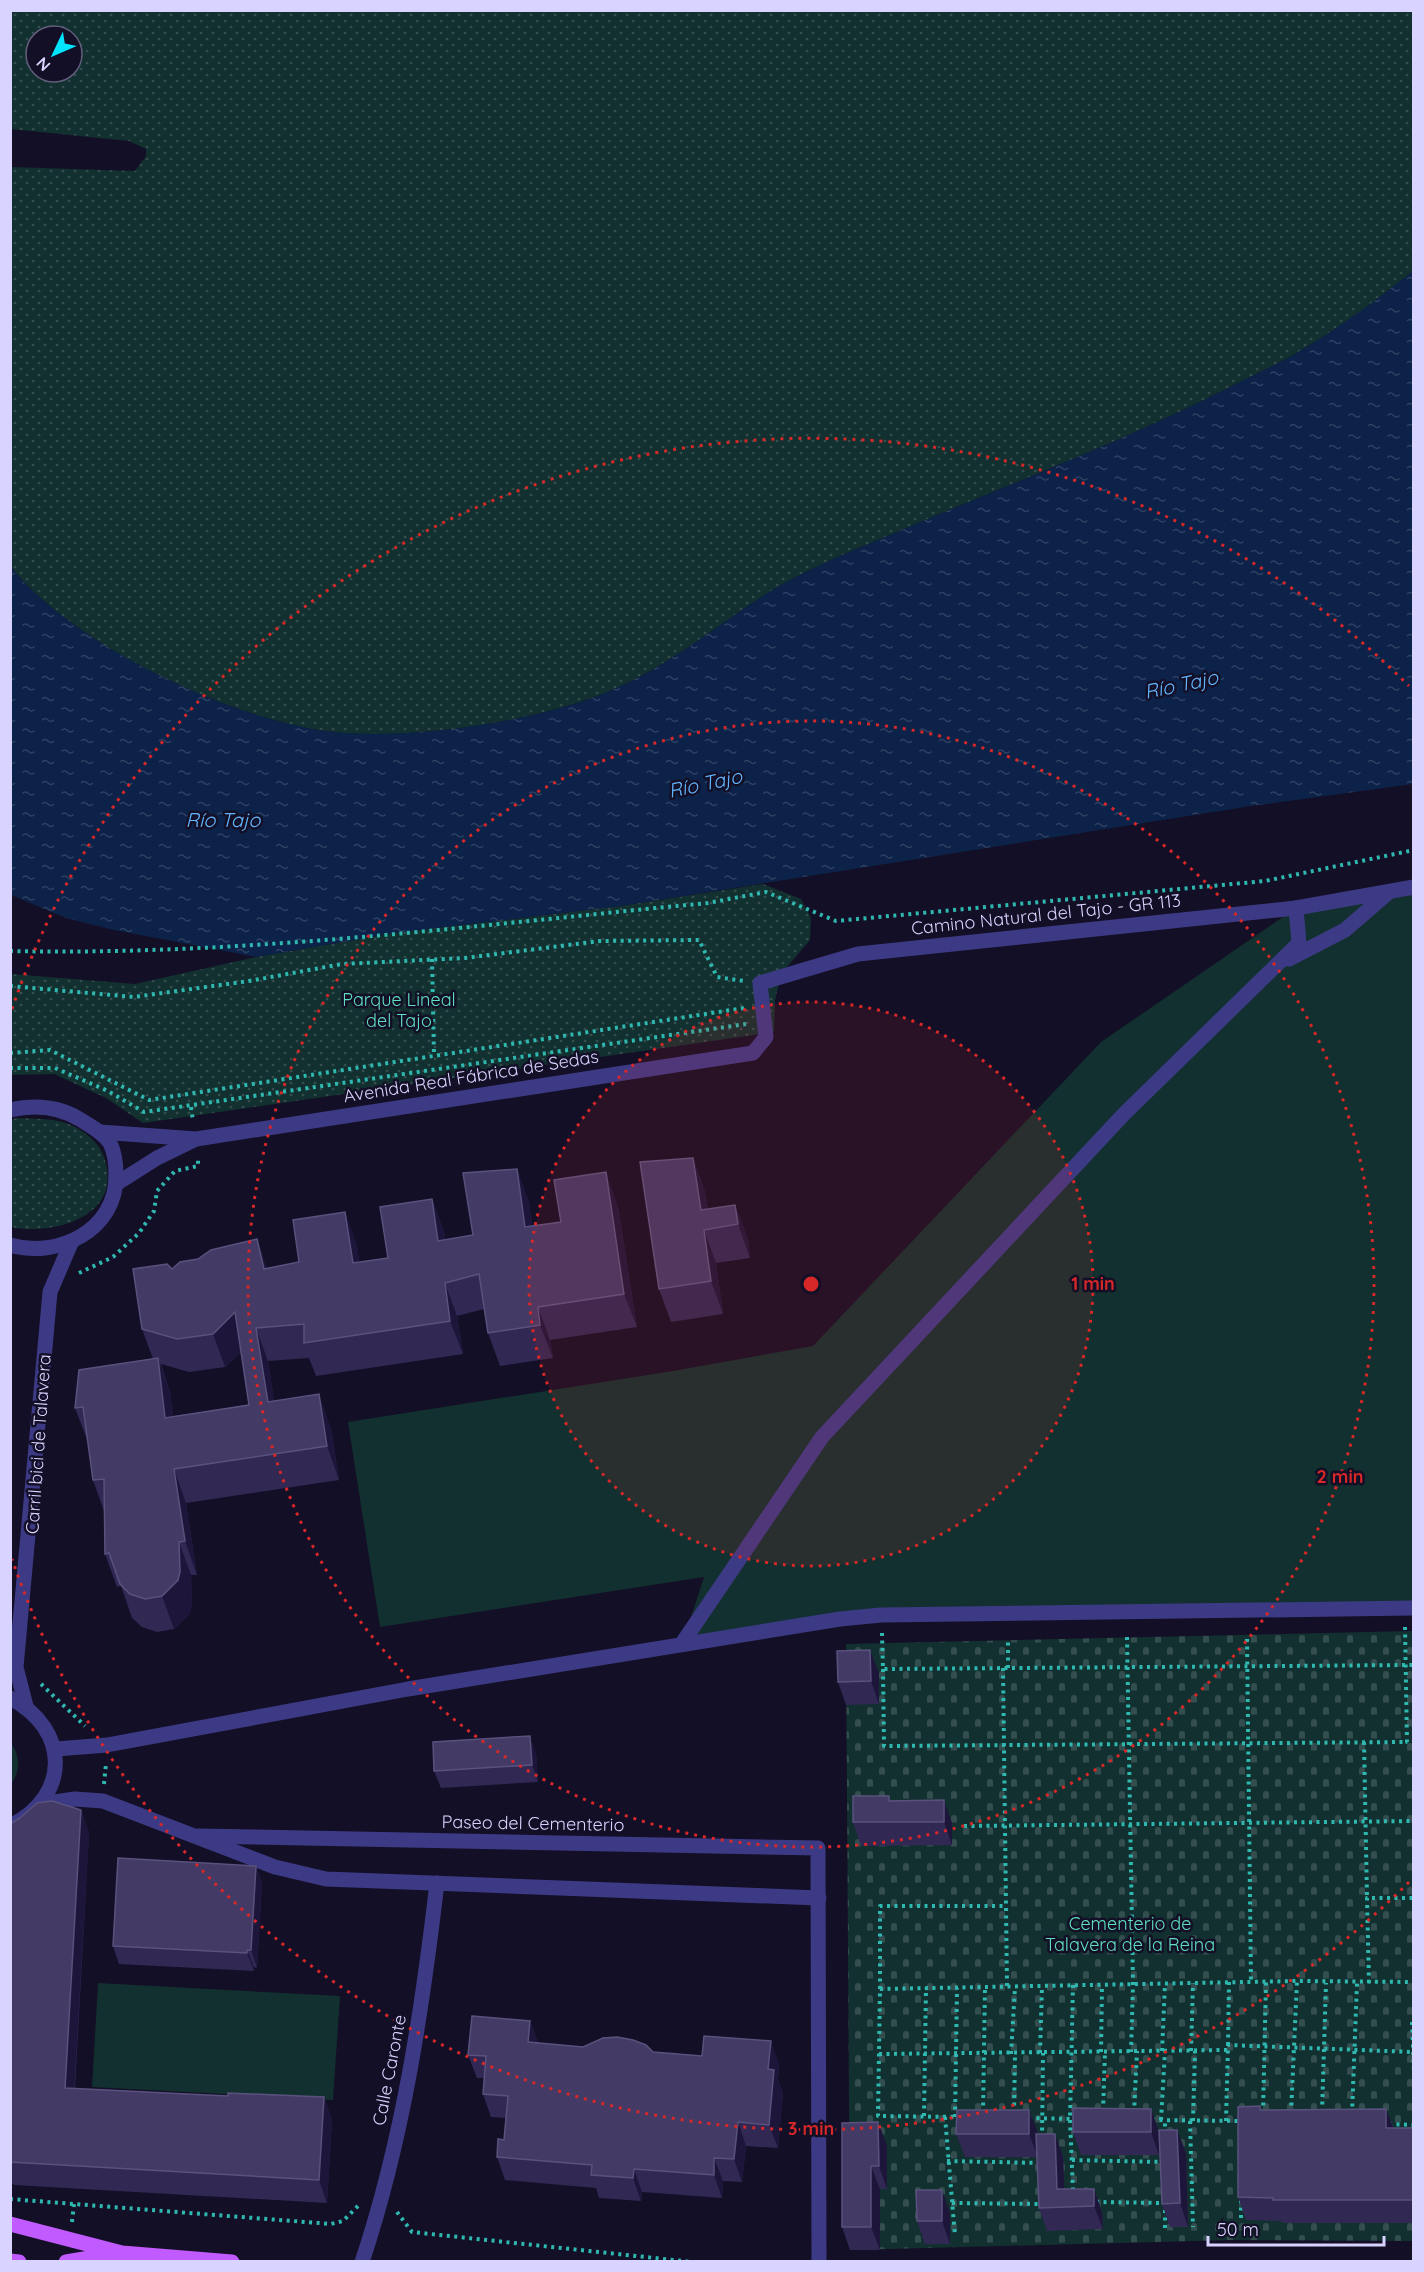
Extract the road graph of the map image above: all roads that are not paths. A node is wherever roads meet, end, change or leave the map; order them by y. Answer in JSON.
{"nodes":[{"id":1,"x":1413,"y":887,"type":"edge"},
{"id":2,"x":1389,"y":892,"type":"junction"},
{"id":3,"x":1296,"y":908,"type":"junction"},
{"id":4,"x":1275,"y":966,"type":"junction"},
{"id":5,"x":753,"y":1053,"type":"joint"},
{"id":6,"x":10,"y":1110,"type":"edge"},
{"id":7,"x":100,"y":1132,"type":"junction"},
{"id":8,"x":196,"y":1139,"type":"junction"},
{"id":9,"x":116,"y":1184,"type":"junction"},
{"id":10,"x":70,"y":1243,"type":"junction"},
{"id":11,"x":10,"y":1245,"type":"edge"},
{"id":12,"x":1409,"y":1608,"type":"edge"},
{"id":13,"x":683,"y":1642,"type":"junction"},
{"id":14,"x":10,"y":1698,"type":"edge"},
{"id":15,"x":26,"y":1706,"type":"junction"},
{"id":16,"x":56,"y":1749,"type":"junction"},
{"id":17,"x":41,"y":1804,"type":"junction"},
{"id":18,"x":10,"y":1826,"type":"edge"},
{"id":19,"x":198,"y":1836,"type":"junction"},
{"id":20,"x":437,"y":1883,"type":"junction"},
{"id":21,"x":819,"y":1898,"type":"junction"},
{"id":22,"x":10,"y":2224,"type":"edge"},
{"id":23,"x":122,"y":2253,"type":"junction"},
{"id":24,"x":187,"y":2260,"type":"edge"},
{"id":25,"x":10,"y":2261,"type":"edge"},
{"id":26,"x":18,"y":2262,"type":"edge"},
{"id":27,"x":66,"y":2262,"type":"edge"},
{"id":28,"x":232,"y":2262,"type":"edge"},
{"id":29,"x":362,"y":2262,"type":"edge"},
{"id":30,"x":819,"y":2262,"type":"edge"}],
"edges":[{"from":1,"to":2,"type":"street","name":"Camino Natural del Tajo - GR 113"},
{"from":2,"to":3,"type":"street","name":"Camino Natural del Tajo - GR 113"},
{"from":2,"to":4,"type":"street"},
{"from":3,"to":4,"type":"street"},
{"from":3,"to":5,"type":"street","name":"Camino Natural del Tajo - GR 113"},
{"from":4,"to":13,"type":"street"},
{"from":5,"to":8,"type":"street","name":"Avenida Real Fábrica de Sedas"},
{"from":6,"to":7,"type":"street","name":"Avenida Real Fábrica de Sedas"},
{"from":7,"to":8,"type":"street","name":"Avenida Real Fábrica de Sedas"},
{"from":7,"to":9,"type":"street","name":"Avenida Real Fábrica de Sedas"},
{"from":8,"to":9,"type":"street","name":"Avenida Real Fábrica de Sedas"},
{"from":9,"to":10,"type":"street","name":"Avenida Real Fábrica de Sedas"},
{"from":10,"to":11,"type":"street","name":"Avenida Real Fábrica de Sedas"},
{"from":10,"to":15,"type":"street"},
{"from":12,"to":13,"type":"street"},
{"from":13,"to":16,"type":"street"},
{"from":14,"to":15,"type":"street"},
{"from":15,"to":16,"type":"street"},
{"from":16,"to":17,"type":"street"},
{"from":17,"to":18,"type":"street"},
{"from":17,"to":19,"type":"street","name":"Paseo del Cementerio"},
{"from":19,"to":20,"type":"street","name":"Paseo del Cementerio"},
{"from":19,"to":21,"type":"street","name":"Paseo del Cementerio"},
{"from":20,"to":21,"type":"street","name":"Paseo del Cementerio"},
{"from":20,"to":29,"type":"street","name":"Calle Caronte"},
{"from":21,"to":30,"type":"street","name":"Paseo del Cementerio"},
{"from":22,"to":23,"type":"main road"},
{"from":23,"to":24,"type":"main road"},
{"from":23,"to":27,"type":"main road"},
{"from":24,"to":28,"type":"main road"},
{"from":25,"to":26,"type":"main road"}]}
